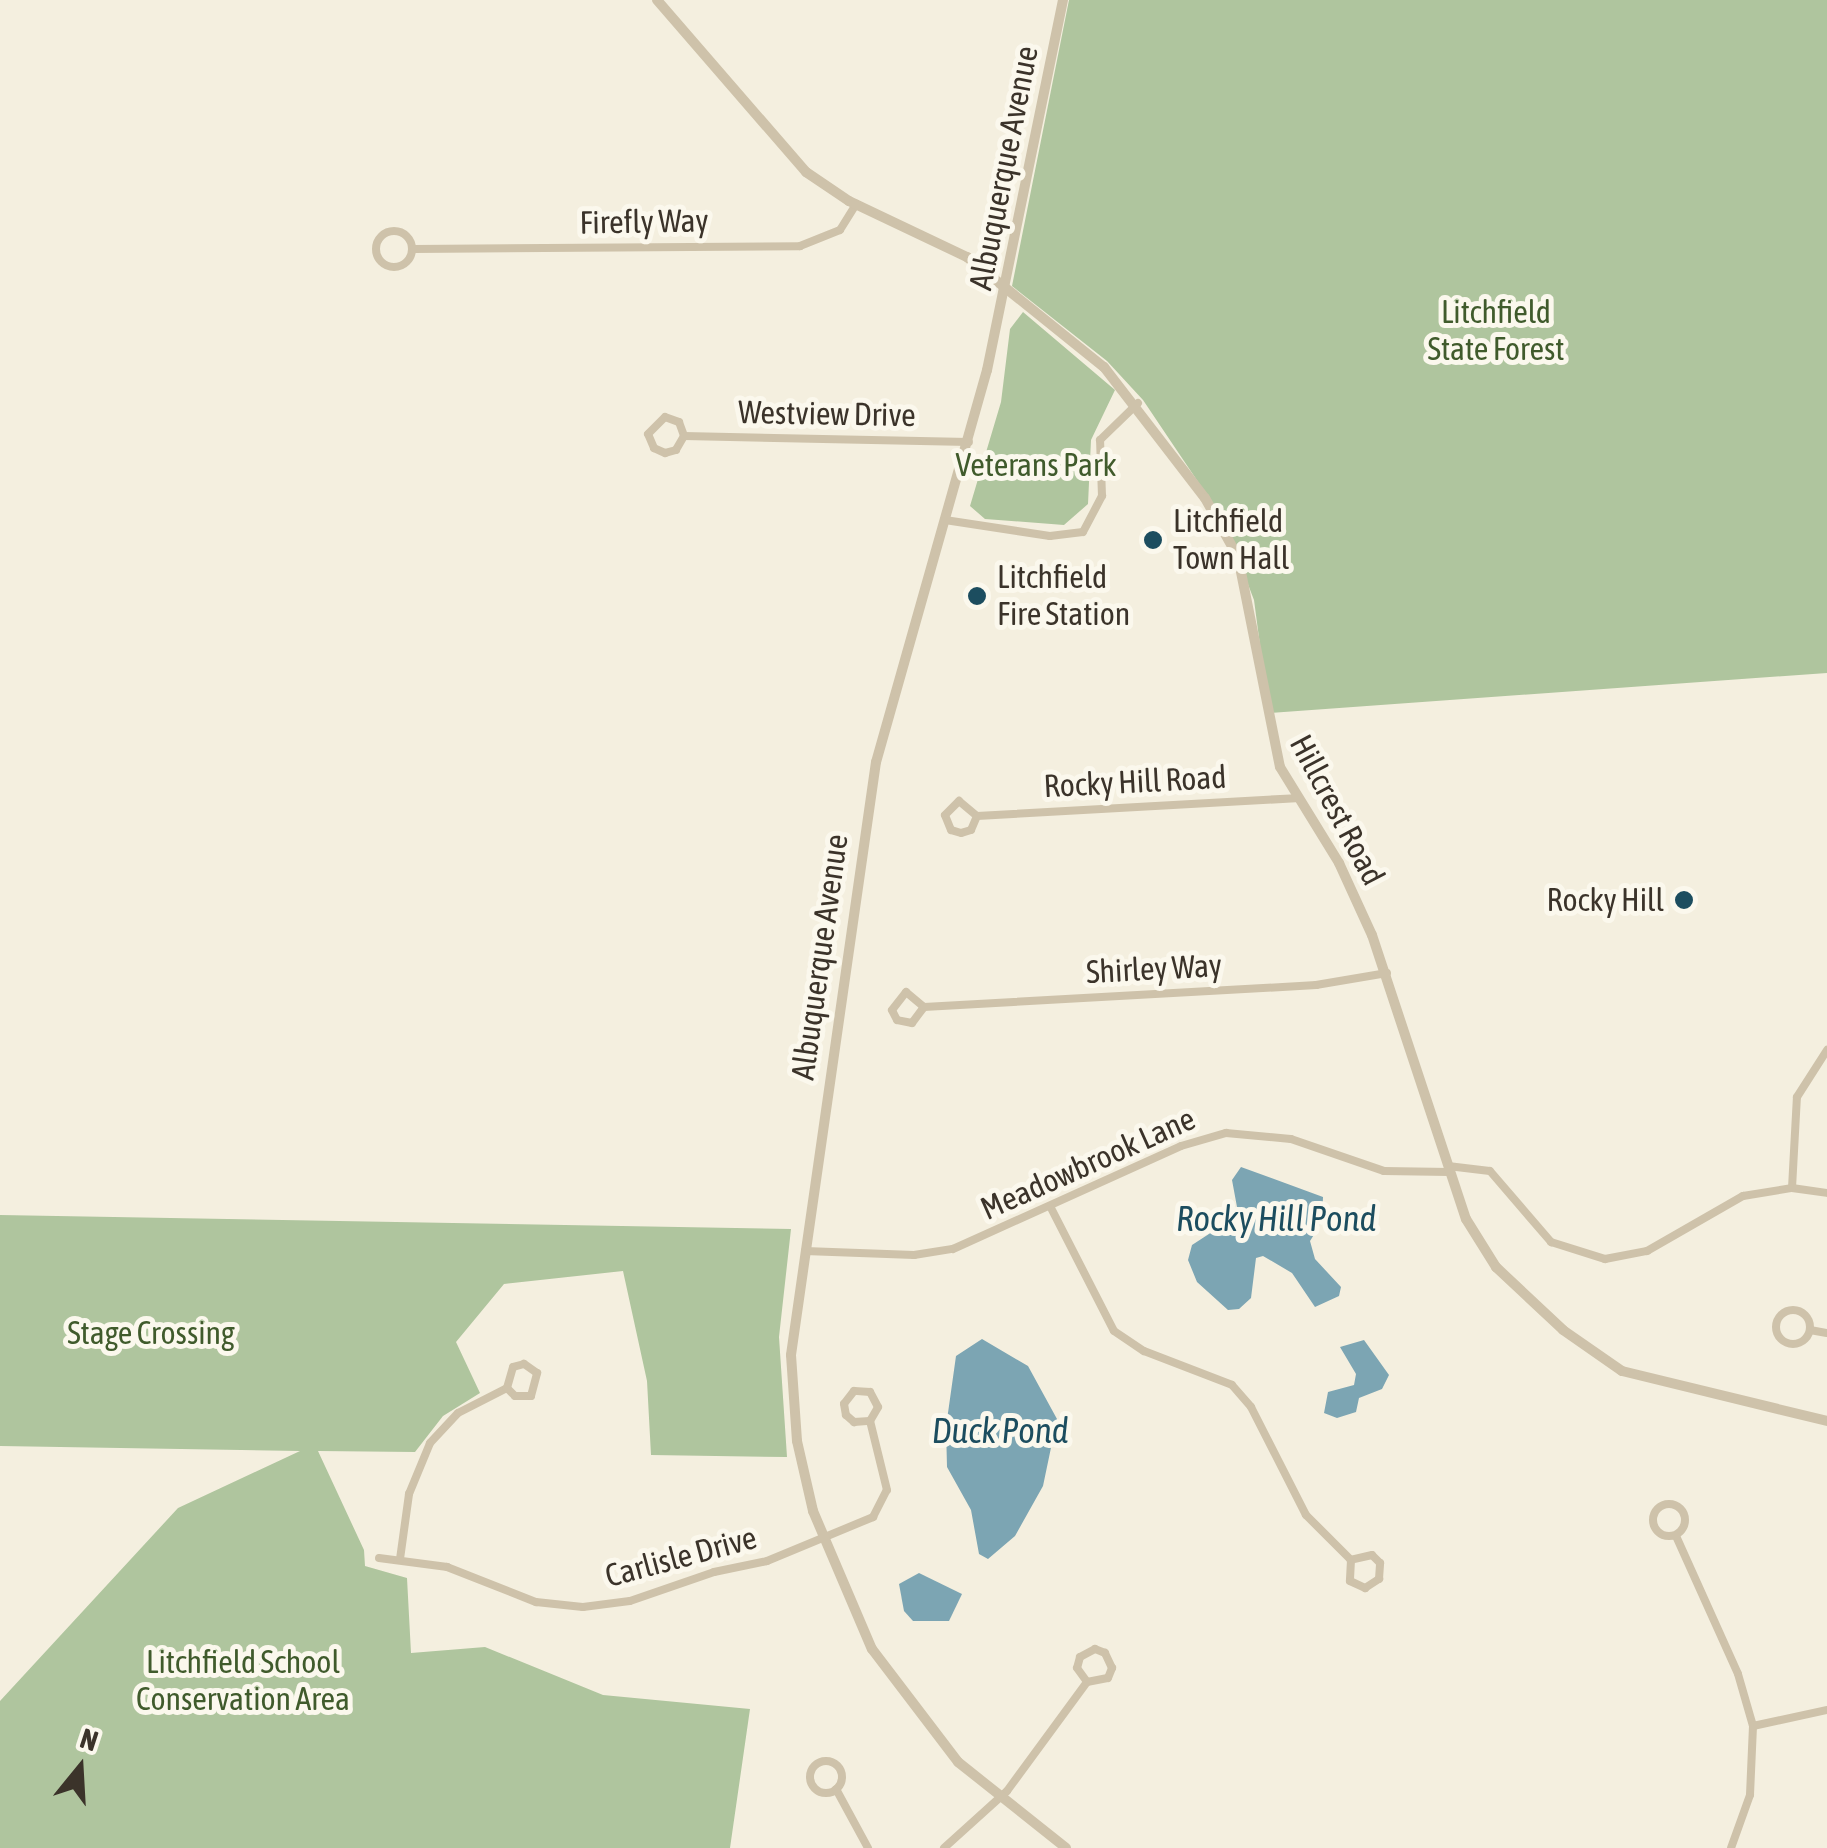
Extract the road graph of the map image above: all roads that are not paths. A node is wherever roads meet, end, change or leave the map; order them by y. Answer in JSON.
{"nodes":[{"id":1,"x":656,"y":0,"type":"edge"},
{"id":2,"x":1063,"y":0,"type":"edge"},
{"id":3,"x":856,"y":204,"type":"junction"},
{"id":4,"x":414,"y":249,"type":"junction"},
{"id":5,"x":1006,"y":286,"type":"junction"},
{"id":6,"x":1138,"y":403,"type":"junction"},
{"id":7,"x":684,"y":436,"type":"junction"},
{"id":8,"x":968,"y":442,"type":"junction"},
{"id":9,"x":945,"y":520,"type":"junction"},
{"id":10,"x":1295,"y":798,"type":"junction"},
{"id":11,"x":978,"y":816,"type":"junction"},
{"id":12,"x":1387,"y":973,"type":"junction"},
{"id":13,"x":924,"y":1007,"type":"junction"},
{"id":14,"x":1827,"y":1050,"type":"edge"},
{"id":15,"x":1449,"y":1169,"type":"junction"},
{"id":16,"x":1792,"y":1188,"type":"junction"},
{"id":17,"x":1827,"y":1193,"type":"edge"},
{"id":18,"x":1050,"y":1206,"type":"junction"},
{"id":19,"x":802,"y":1252,"type":"junction"},
{"id":20,"x":1810,"y":1330,"type":"junction"},
{"id":21,"x":1827,"y":1333,"type":"edge"},
{"id":22,"x":507,"y":1388,"type":"junction"},
{"id":23,"x":870,"y":1421,"type":"junction"},
{"id":24,"x":1827,"y":1421,"type":"edge"},
{"id":25,"x":1676,"y":1536,"type":"junction"},
{"id":26,"x":821,"y":1539,"type":"junction"},
{"id":27,"x":379,"y":1558,"type":"dead end"},
{"id":28,"x":400,"y":1559,"type":"junction"},
{"id":29,"x":1351,"y":1560,"type":"junction"},
{"id":30,"x":1086,"y":1682,"type":"junction"},
{"id":31,"x":1827,"y":1710,"type":"edge"},
{"id":32,"x":1753,"y":1726,"type":"junction"},
{"id":33,"x":836,"y":1790,"type":"junction"},
{"id":34,"x":1000,"y":1799,"type":"junction"},
{"id":35,"x":868,"y":1848,"type":"edge"},
{"id":36,"x":944,"y":1848,"type":"edge"},
{"id":37,"x":1066,"y":1848,"type":"edge"},
{"id":38,"x":1730,"y":1848,"type":"edge"}],
"edges":[{"from":1,"to":3,"type":"street","name":"Hillcrest Road"},
{"from":2,"to":5,"type":"street","name":"Albuquerque Avenue"},
{"from":3,"to":4,"type":"street","name":"Firefly Way"},
{"from":3,"to":5,"type":"street","name":"Hillcrest Road"},
{"from":4,"to":4,"type":"street","name":"Firefly Way"},
{"from":5,"to":6,"type":"street","name":"Hillcrest Road"},
{"from":5,"to":8,"type":"street","name":"Albuquerque Avenue"},
{"from":6,"to":9,"type":"street"},
{"from":6,"to":10,"type":"street","name":"Hillcrest Road"},
{"from":7,"to":7,"type":"street","name":"Westview Drive"},
{"from":7,"to":8,"type":"street","name":"Westview Drive"},
{"from":8,"to":9,"type":"street","name":"Albuquerque Avenue"},
{"from":9,"to":19,"type":"street","name":"Albuquerque Avenue"},
{"from":10,"to":11,"type":"street","name":"Rocky Hill Road"},
{"from":10,"to":12,"type":"street","name":"Hillcrest Road"},
{"from":11,"to":11,"type":"street","name":"Rocky Hill Road"},
{"from":12,"to":13,"type":"street","name":"Shirley Way"},
{"from":12,"to":15,"type":"street","name":"Hillcrest Road"},
{"from":13,"to":13,"type":"street","name":"Shirley Way"},
{"from":14,"to":16,"type":"street"},
{"from":15,"to":16,"type":"street","name":"Meadowbrook Lane"},
{"from":15,"to":18,"type":"street","name":"Meadowbrook Lane"},
{"from":15,"to":24,"type":"street","name":"Hillcrest Road"},
{"from":16,"to":17,"type":"street","name":"Meadowbrook Lane"},
{"from":18,"to":19,"type":"street","name":"Meadowbrook Lane"},
{"from":18,"to":29,"type":"street"},
{"from":19,"to":26,"type":"street","name":"Albuquerque Avenue"},
{"from":20,"to":20,"type":"street"},
{"from":20,"to":21,"type":"street"},
{"from":22,"to":22,"type":"street"},
{"from":22,"to":28,"type":"street"},
{"from":23,"to":23,"type":"street"},
{"from":23,"to":26,"type":"street","name":"Carlisle Drive"},
{"from":25,"to":25,"type":"street"},
{"from":25,"to":32,"type":"street"},
{"from":26,"to":28,"type":"street","name":"Carlisle Drive"},
{"from":26,"to":34,"type":"street","name":"Albuquerque Avenue"},
{"from":27,"to":28,"type":"street","name":"Carlisle Drive"},
{"from":29,"to":29,"type":"street"},
{"from":30,"to":30,"type":"street"},
{"from":30,"to":34,"type":"street"},
{"from":31,"to":32,"type":"street"},
{"from":32,"to":38,"type":"street"},
{"from":33,"to":33,"type":"street"},
{"from":33,"to":35,"type":"street"},
{"from":34,"to":36,"type":"street"},
{"from":34,"to":37,"type":"street","name":"Albuquerque Avenue"}]}
